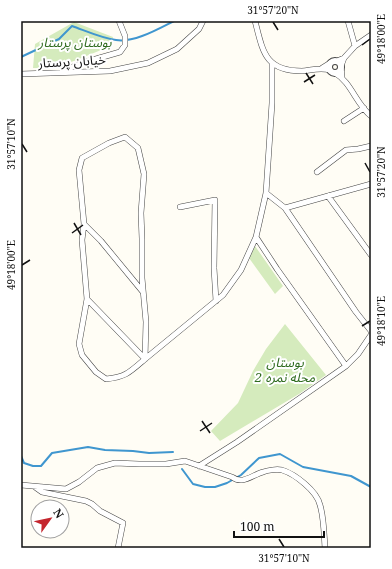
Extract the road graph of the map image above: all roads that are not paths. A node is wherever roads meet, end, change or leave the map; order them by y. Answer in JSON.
{"nodes":[{"id":1,"x":119,"y":21,"type":"edge"},
{"id":2,"x":203,"y":21,"type":"edge"},
{"id":3,"x":255,"y":21,"type":"edge"},
{"id":4,"x":348,"y":21,"type":"edge"},
{"id":5,"x":371,"y":36,"type":"edge"},
{"id":6,"x":355,"y":46,"type":"junction"},
{"id":7,"x":272,"y":63,"type":"junction"},
{"id":8,"x":339,"y":64,"type":"junction"},
{"id":9,"x":332,"y":68,"type":"junction"},
{"id":10,"x":60,"y":72,"type":"junction"},
{"id":11,"x":21,"y":74,"type":"edge"},
{"id":12,"x":342,"y":77,"type":"junction"},
{"id":13,"x":364,"y":108,"type":"junction"},
{"id":14,"x":371,"y":116,"type":"edge"},
{"id":15,"x":344,"y":121,"type":"dead end"},
{"id":16,"x":371,"y":146,"type":"edge"},
{"id":17,"x":317,"y":172,"type":"dead end"},
{"id":18,"x":370,"y":186,"type":"edge"},
{"id":19,"x":266,"y":193,"type":"junction"},
{"id":20,"x":328,"y":196,"type":"junction"},
{"id":21,"x":180,"y":207,"type":"dead end"},
{"id":22,"x":286,"y":208,"type":"junction"},
{"id":23,"x":84,"y":224,"type":"junction"},
{"id":24,"x":256,"y":237,"type":"junction"},
{"id":25,"x":371,"y":255,"type":"edge"},
{"id":26,"x":143,"y":292,"type":"junction"},
{"id":27,"x":87,"y":299,"type":"junction"},
{"id":28,"x":216,"y":301,"type":"junction"},
{"id":29,"x":371,"y":331,"type":"edge"},
{"id":30,"x":371,"y":335,"type":"edge"},
{"id":31,"x":145,"y":360,"type":"junction"},
{"id":32,"x":346,"y":366,"type":"junction"},
{"id":33,"x":200,"y":466,"type":"junction"},
{"id":34,"x":21,"y":485,"type":"edge"},
{"id":35,"x":34,"y":486,"type":"junction"},
{"id":36,"x":118,"y":548,"type":"edge"},
{"id":37,"x":325,"y":548,"type":"edge"}],
"edges":[{"from":1,"to":10,"type":"street"},
{"from":2,"to":10,"type":"street","name":"خیابان پرستار"},
{"from":3,"to":7,"type":"street"},
{"from":4,"to":6,"type":"street"},
{"from":5,"to":6,"type":"street"},
{"from":6,"to":8,"type":"street"},
{"from":7,"to":9,"type":"street"},
{"from":7,"to":19,"type":"street"},
{"from":8,"to":9,"type":"street"},
{"from":8,"to":9,"type":"street"},
{"from":8,"to":12,"type":"street"},
{"from":9,"to":12,"type":"street"},
{"from":10,"to":11,"type":"street","name":"خیابان پرستار"},
{"from":12,"to":13,"type":"street"},
{"from":13,"to":14,"type":"street"},
{"from":13,"to":15,"type":"street"},
{"from":16,"to":17,"type":"street"},
{"from":18,"to":20,"type":"street"},
{"from":19,"to":22,"type":"street"},
{"from":19,"to":24,"type":"street"},
{"from":20,"to":22,"type":"street"},
{"from":20,"to":25,"type":"street"},
{"from":21,"to":28,"type":"street"},
{"from":22,"to":29,"type":"street"},
{"from":23,"to":26,"type":"street"},
{"from":23,"to":26,"type":"street"},
{"from":23,"to":27,"type":"street"},
{"from":24,"to":28,"type":"street"},
{"from":24,"to":32,"type":"street"},
{"from":26,"to":31,"type":"street"},
{"from":27,"to":31,"type":"street"},
{"from":27,"to":31,"type":"street"},
{"from":28,"to":31,"type":"street"},
{"from":30,"to":32,"type":"street"},
{"from":32,"to":33,"type":"street"},
{"from":33,"to":35,"type":"street"},
{"from":33,"to":37,"type":"street"},
{"from":34,"to":35,"type":"street"},
{"from":35,"to":36,"type":"street"}]}
